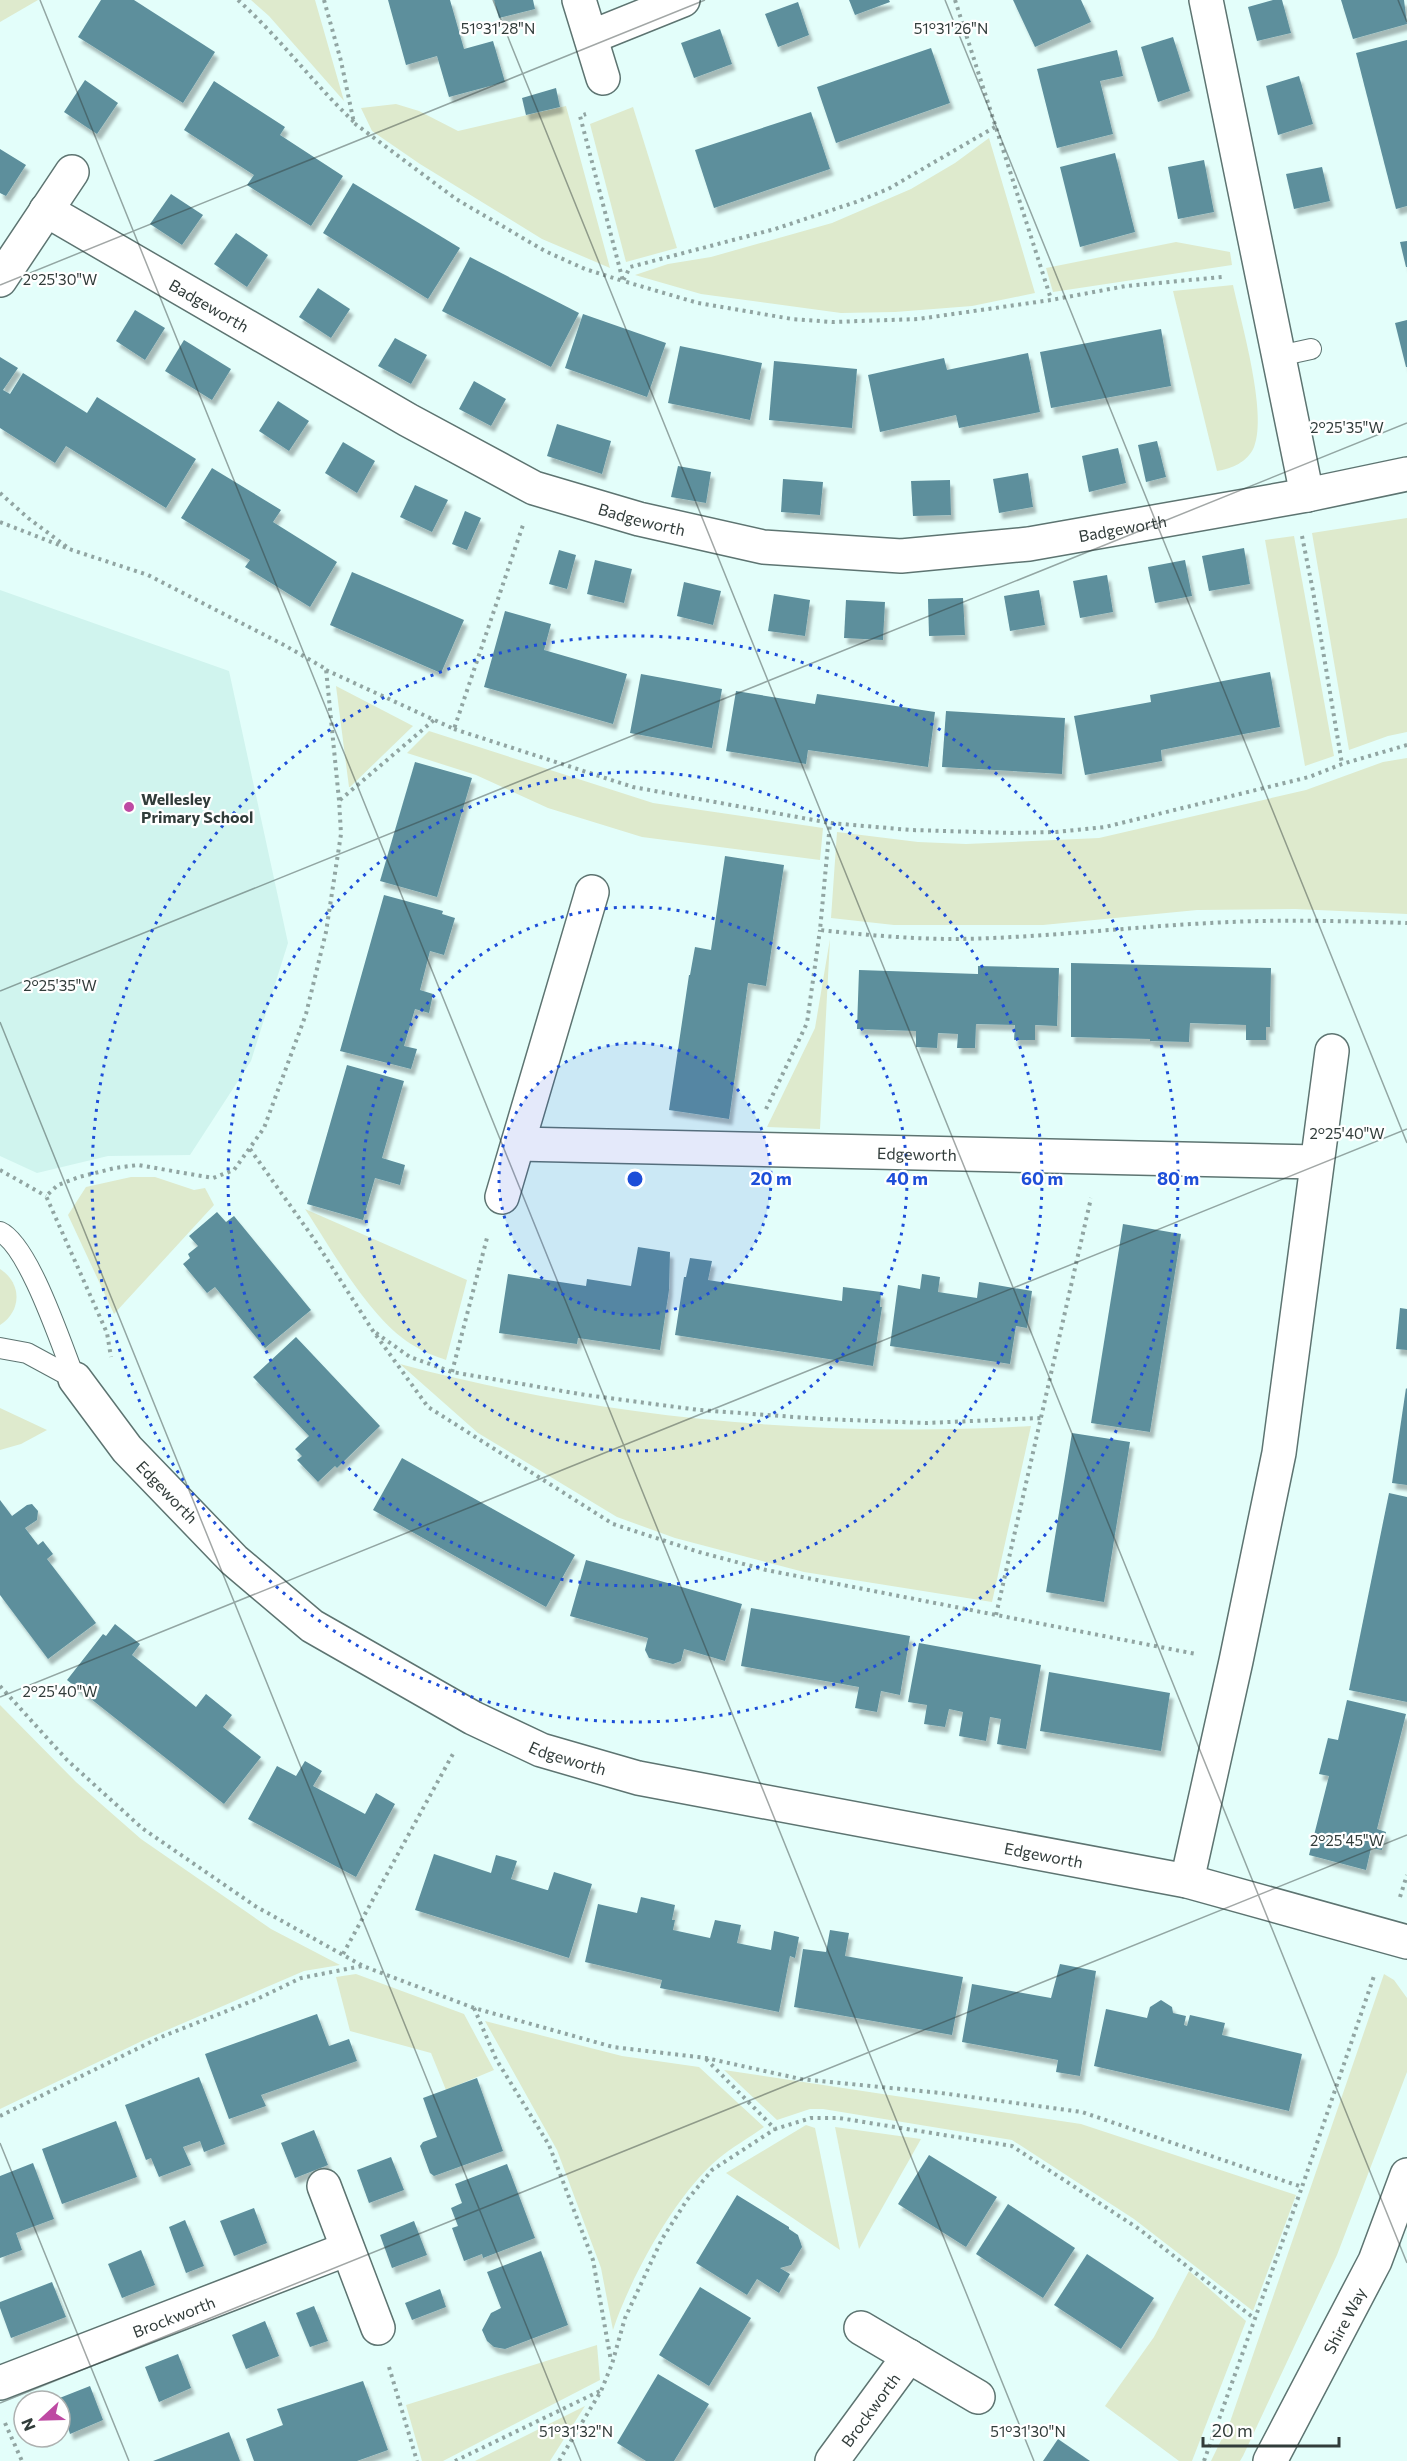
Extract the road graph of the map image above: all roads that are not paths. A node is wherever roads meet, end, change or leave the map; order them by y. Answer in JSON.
{"nodes":[{"id":1,"x":579,"y":0,"type":"edge"},
{"id":2,"x":683,"y":0,"type":"edge"},
{"id":3,"x":1206,"y":0,"type":"edge"},
{"id":4,"x":591,"y":37,"type":"junction"},
{"id":5,"x":603,"y":78,"type":"road end"},
{"id":6,"x":72,"y":172,"type":"dead end"},
{"id":7,"x":46,"y":210,"type":"junction"},
{"id":8,"x":0,"y":280,"type":"edge"},
{"id":9,"x":1311,"y":349,"type":"dead end"},
{"id":10,"x":1279,"y":356,"type":"junction"},
{"id":11,"x":1407,"y":474,"type":"edge"},
{"id":12,"x":1301,"y":496,"type":"junction"},
{"id":13,"x":592,"y":892,"type":"dead end"},
{"id":14,"x":1332,"y":1051,"type":"dead end"},
{"id":15,"x":518,"y":1144,"type":"junction"},
{"id":16,"x":1316,"y":1162,"type":"junction"},
{"id":17,"x":502,"y":1197,"type":"road end"},
{"id":18,"x":0,"y":1232,"type":"edge"},
{"id":19,"x":0,"y":1348,"type":"edge"},
{"id":20,"x":75,"y":1378,"type":"junction"},
{"id":21,"x":1187,"y":1881,"type":"junction"},
{"id":22,"x":1397,"y":1939,"type":"edge"},
{"id":23,"x":1407,"y":2175,"type":"edge"},
{"id":24,"x":324,"y":2186,"type":"dead end"},
{"id":25,"x":347,"y":2249,"type":"junction"},
{"id":26,"x":378,"y":2328,"type":"road end"},
{"id":27,"x":861,"y":2328,"type":"dead end"},
{"id":28,"x":909,"y":2356,"type":"junction"},
{"id":29,"x":978,"y":2397,"type":"dead end"},
{"id":30,"x":0,"y":2398,"type":"edge"},
{"id":31,"x":832,"y":2461,"type":"edge"},
{"id":32,"x":1270,"y":2461,"type":"edge"}],
"edges":[{"from":1,"to":4,"type":"street"},
{"from":2,"to":4,"type":"street"},
{"from":3,"to":10,"type":"street"},
{"from":4,"to":5,"type":"street"},
{"from":6,"to":7,"type":"street"},
{"from":7,"to":8,"type":"street"},
{"from":7,"to":12,"type":"street","name":"Badgeworth"},
{"from":9,"to":10,"type":"lane"},
{"from":10,"to":12,"type":"street"},
{"from":11,"to":12,"type":"street","name":"Badgeworth"},
{"from":13,"to":15,"type":"street"},
{"from":14,"to":16,"type":"street"},
{"from":15,"to":16,"type":"street","name":"Edgeworth"},
{"from":15,"to":17,"type":"street"},
{"from":16,"to":21,"type":"street"},
{"from":18,"to":20,"type":"lane","name":"Edgeworth"},
{"from":19,"to":20,"type":"lane","name":"Edgeworth"},
{"from":20,"to":21,"type":"street","name":"Edgeworth"},
{"from":21,"to":22,"type":"street","name":"Edgeworth"},
{"from":23,"to":32,"type":"street","name":"Shire Way"},
{"from":24,"to":25,"type":"street"},
{"from":25,"to":26,"type":"street"},
{"from":25,"to":30,"type":"street","name":"Brockworth"},
{"from":27,"to":28,"type":"street","name":"Brockworth"},
{"from":28,"to":29,"type":"street","name":"Brockworth"},
{"from":28,"to":31,"type":"street","name":"Brockworth"}]}
